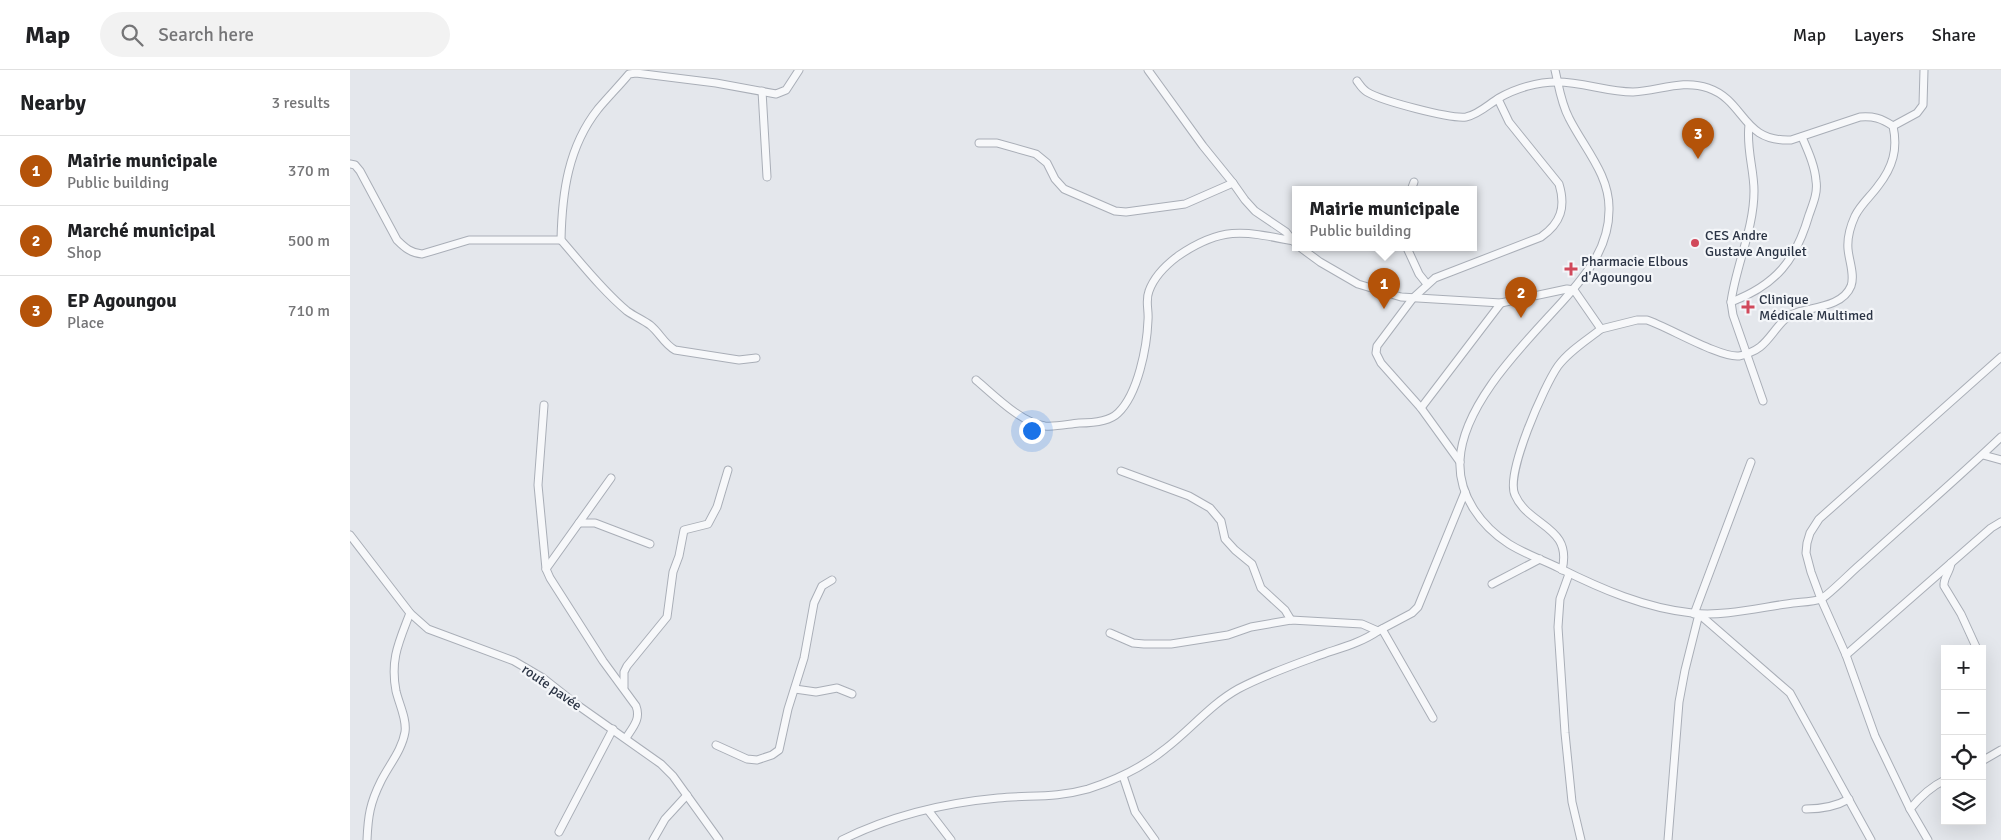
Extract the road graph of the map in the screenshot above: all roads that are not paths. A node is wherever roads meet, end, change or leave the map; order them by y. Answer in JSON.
{"nodes":[{"id":1,"x":799,"y":70,"type":"edge"},
{"id":2,"x":1148,"y":70,"type":"edge"},
{"id":3,"x":1555,"y":70,"type":"edge"},
{"id":4,"x":1924,"y":70,"type":"edge"},
{"id":5,"x":630,"y":72,"type":"edge"},
{"id":6,"x":1358,"y":81,"type":"dead end"},
{"id":7,"x":1558,"y":82,"type":"junction"},
{"id":8,"x":762,"y":91,"type":"junction"},
{"id":9,"x":1498,"y":99,"type":"junction"},
{"id":10,"x":1749,"y":125,"type":"junction"},
{"id":11,"x":1893,"y":126,"type":"junction"},
{"id":12,"x":1802,"y":137,"type":"junction"},
{"id":13,"x":979,"y":143,"type":"dead end"},
{"id":14,"x":350,"y":164,"type":"edge"},
{"id":15,"x":767,"y":177,"type":"dead end"},
{"id":16,"x":1414,"y":182,"type":"dead end"},
{"id":17,"x":1234,"y":183,"type":"junction"},
{"id":18,"x":1412,"y":186,"type":"edge"},
{"id":19,"x":561,"y":240,"type":"junction"},
{"id":20,"x":1292,"y":240,"type":"edge"},
{"id":21,"x":1292,"y":242,"type":"edge"},
{"id":22,"x":1306,"y":251,"type":"edge"},
{"id":23,"x":1408,"y":251,"type":"edge"},
{"id":24,"x":1427,"y":284,"type":"junction"},
{"id":25,"x":1574,"y":290,"type":"junction"},
{"id":26,"x":1412,"y":298,"type":"junction"},
{"id":27,"x":1731,"y":302,"type":"junction"},
{"id":28,"x":1501,"y":303,"type":"junction"},
{"id":29,"x":1601,"y":329,"type":"junction"},
{"id":30,"x":1746,"y":354,"type":"junction"},
{"id":31,"x":2001,"y":356,"type":"edge"},
{"id":32,"x":756,"y":358,"type":"dead end"},
{"id":33,"x":976,"y":380,"type":"dead end"},
{"id":34,"x":1763,"y":401,"type":"dead end"},
{"id":35,"x":544,"y":405,"type":"dead end"},
{"id":36,"x":1421,"y":408,"type":"junction"},
{"id":37,"x":2001,"y":438,"type":"edge"},
{"id":38,"x":1983,"y":454,"type":"junction"},
{"id":39,"x":2001,"y":460,"type":"edge"},
{"id":40,"x":1460,"y":462,"type":"junction"},
{"id":41,"x":1751,"y":462,"type":"dead end"},
{"id":42,"x":728,"y":470,"type":"dead end"},
{"id":43,"x":1120,"y":471,"type":"dead end"},
{"id":44,"x":611,"y":478,"type":"dead end"},
{"id":45,"x":1465,"y":492,"type":"junction"},
{"id":46,"x":2001,"y":522,"type":"edge"},
{"id":47,"x":579,"y":523,"type":"junction"},
{"id":48,"x":350,"y":536,"type":"edge"},
{"id":49,"x":650,"y":544,"type":"dead end"},
{"id":50,"x":1540,"y":559,"type":"junction"},
{"id":51,"x":1951,"y":563,"type":"junction"},
{"id":52,"x":546,"y":569,"type":"junction"},
{"id":53,"x":1566,"y":572,"type":"junction"},
{"id":54,"x":832,"y":580,"type":"dead end"},
{"id":55,"x":1492,"y":584,"type":"dead end"},
{"id":56,"x":1821,"y":599,"type":"junction"},
{"id":57,"x":410,"y":613,"type":"junction"},
{"id":58,"x":1696,"y":614,"type":"junction"},
{"id":59,"x":1292,"y":620,"type":"junction"},
{"id":60,"x":1380,"y":630,"type":"junction"},
{"id":61,"x":1110,"y":633,"type":"dead end"},
{"id":62,"x":1975,"y":645,"type":"edge"},
{"id":63,"x":1846,"y":655,"type":"junction"},
{"id":64,"x":624,"y":688,"type":"junction"},
{"id":65,"x":796,"y":689,"type":"junction"},
{"id":66,"x":852,"y":694,"type":"dead end"},
{"id":67,"x":1433,"y":718,"type":"dead end"},
{"id":68,"x":613,"y":729,"type":"junction"},
{"id":69,"x":626,"y":738,"type":"junction"},
{"id":70,"x":716,"y":745,"type":"dead end"},
{"id":71,"x":2001,"y":750,"type":"edge"},
{"id":72,"x":1986,"y":759,"type":"edge"},
{"id":73,"x":1123,"y":776,"type":"junction"},
{"id":74,"x":1941,"y":782,"type":"edge"},
{"id":75,"x":687,"y":795,"type":"junction"},
{"id":76,"x":1849,"y":799,"type":"junction"},
{"id":77,"x":1806,"y":809,"type":"dead end"},
{"id":78,"x":1910,"y":809,"type":"junction"},
{"id":79,"x":928,"y":810,"type":"junction"},
{"id":80,"x":559,"y":832,"type":"dead end"},
{"id":81,"x":367,"y":840,"type":"edge"},
{"id":82,"x":653,"y":840,"type":"edge"},
{"id":83,"x":719,"y":840,"type":"edge"},
{"id":84,"x":842,"y":840,"type":"edge"},
{"id":85,"x":951,"y":840,"type":"edge"},
{"id":86,"x":1154,"y":840,"type":"edge"},
{"id":87,"x":1581,"y":840,"type":"edge"},
{"id":88,"x":1668,"y":840,"type":"edge"},
{"id":89,"x":1871,"y":840,"type":"edge"},
{"id":90,"x":1928,"y":840,"type":"edge"}],
"edges":[{"from":1,"to":8,"type":"street"},
{"from":2,"to":17,"type":"street"},
{"from":3,"to":7,"type":"street"},
{"from":4,"to":11,"type":"street"},
{"from":5,"to":8,"type":"street"},
{"from":5,"to":19,"type":"street"},
{"from":6,"to":9,"type":"street"},
{"from":7,"to":9,"type":"street"},
{"from":7,"to":10,"type":"street"},
{"from":7,"to":25,"type":"street"},
{"from":8,"to":15,"type":"street"},
{"from":9,"to":24,"type":"street"},
{"from":10,"to":12,"type":"street"},
{"from":10,"to":27,"type":"street"},
{"from":11,"to":12,"type":"street"},
{"from":11,"to":30,"type":"street"},
{"from":12,"to":27,"type":"street"},
{"from":13,"to":17,"type":"street"},
{"from":14,"to":19,"type":"street"},
{"from":16,"to":18,"type":"street"},
{"from":17,"to":20,"type":"street"},
{"from":19,"to":32,"type":"street"},
{"from":21,"to":33,"type":"street"},
{"from":22,"to":26,"type":"street"},
{"from":23,"to":24,"type":"street"},
{"from":24,"to":26,"type":"street"},
{"from":25,"to":28,"type":"street"},
{"from":25,"to":29,"type":"street"},
{"from":25,"to":40,"type":"street"},
{"from":26,"to":28,"type":"street"},
{"from":26,"to":36,"type":"street"},
{"from":27,"to":30,"type":"street"},
{"from":28,"to":36,"type":"street"},
{"from":29,"to":30,"type":"street"},
{"from":29,"to":53,"type":"street"},
{"from":30,"to":34,"type":"street"},
{"from":31,"to":56,"type":"street"},
{"from":35,"to":52,"type":"street"},
{"from":36,"to":40,"type":"street"},
{"from":37,"to":38,"type":"street"},
{"from":38,"to":39,"type":"street"},
{"from":38,"to":56,"type":"street"},
{"from":40,"to":45,"type":"street"},
{"from":41,"to":58,"type":"street"},
{"from":42,"to":64,"type":"street"},
{"from":43,"to":59,"type":"street"},
{"from":44,"to":47,"type":"street"},
{"from":45,"to":50,"type":"street"},
{"from":45,"to":60,"type":"street"},
{"from":46,"to":51,"type":"street"},
{"from":47,"to":49,"type":"street"},
{"from":47,"to":52,"type":"street"},
{"from":48,"to":57,"type":"street","name":"route pavée"},
{"from":50,"to":53,"type":"street"},
{"from":50,"to":55,"type":"street"},
{"from":51,"to":62,"type":"street"},
{"from":51,"to":63,"type":"street"},
{"from":52,"to":64,"type":"street"},
{"from":53,"to":58,"type":"street"},
{"from":53,"to":87,"type":"street"},
{"from":54,"to":65,"type":"street"},
{"from":56,"to":58,"type":"street"},
{"from":56,"to":63,"type":"street"},
{"from":57,"to":68,"type":"street","name":"route pavée"},
{"from":57,"to":81,"type":"street"},
{"from":58,"to":76,"type":"street"},
{"from":58,"to":88,"type":"street"},
{"from":59,"to":60,"type":"street"},
{"from":59,"to":61,"type":"street"},
{"from":60,"to":67,"type":"street"},
{"from":60,"to":73,"type":"street"},
{"from":63,"to":78,"type":"street"},
{"from":64,"to":69,"type":"street"},
{"from":65,"to":66,"type":"street"},
{"from":65,"to":70,"type":"street"},
{"from":68,"to":69,"type":"street","name":"route pavée"},
{"from":68,"to":80,"type":"street"},
{"from":69,"to":75,"type":"street","name":"route pavée"},
{"from":71,"to":72,"type":"street"},
{"from":73,"to":79,"type":"street"},
{"from":73,"to":86,"type":"street"},
{"from":74,"to":78,"type":"street"},
{"from":75,"to":82,"type":"street"},
{"from":75,"to":83,"type":"street","name":"route pavée"},
{"from":76,"to":77,"type":"street"},
{"from":76,"to":89,"type":"street"},
{"from":78,"to":90,"type":"street"},
{"from":79,"to":84,"type":"street"},
{"from":79,"to":85,"type":"street"}]}
